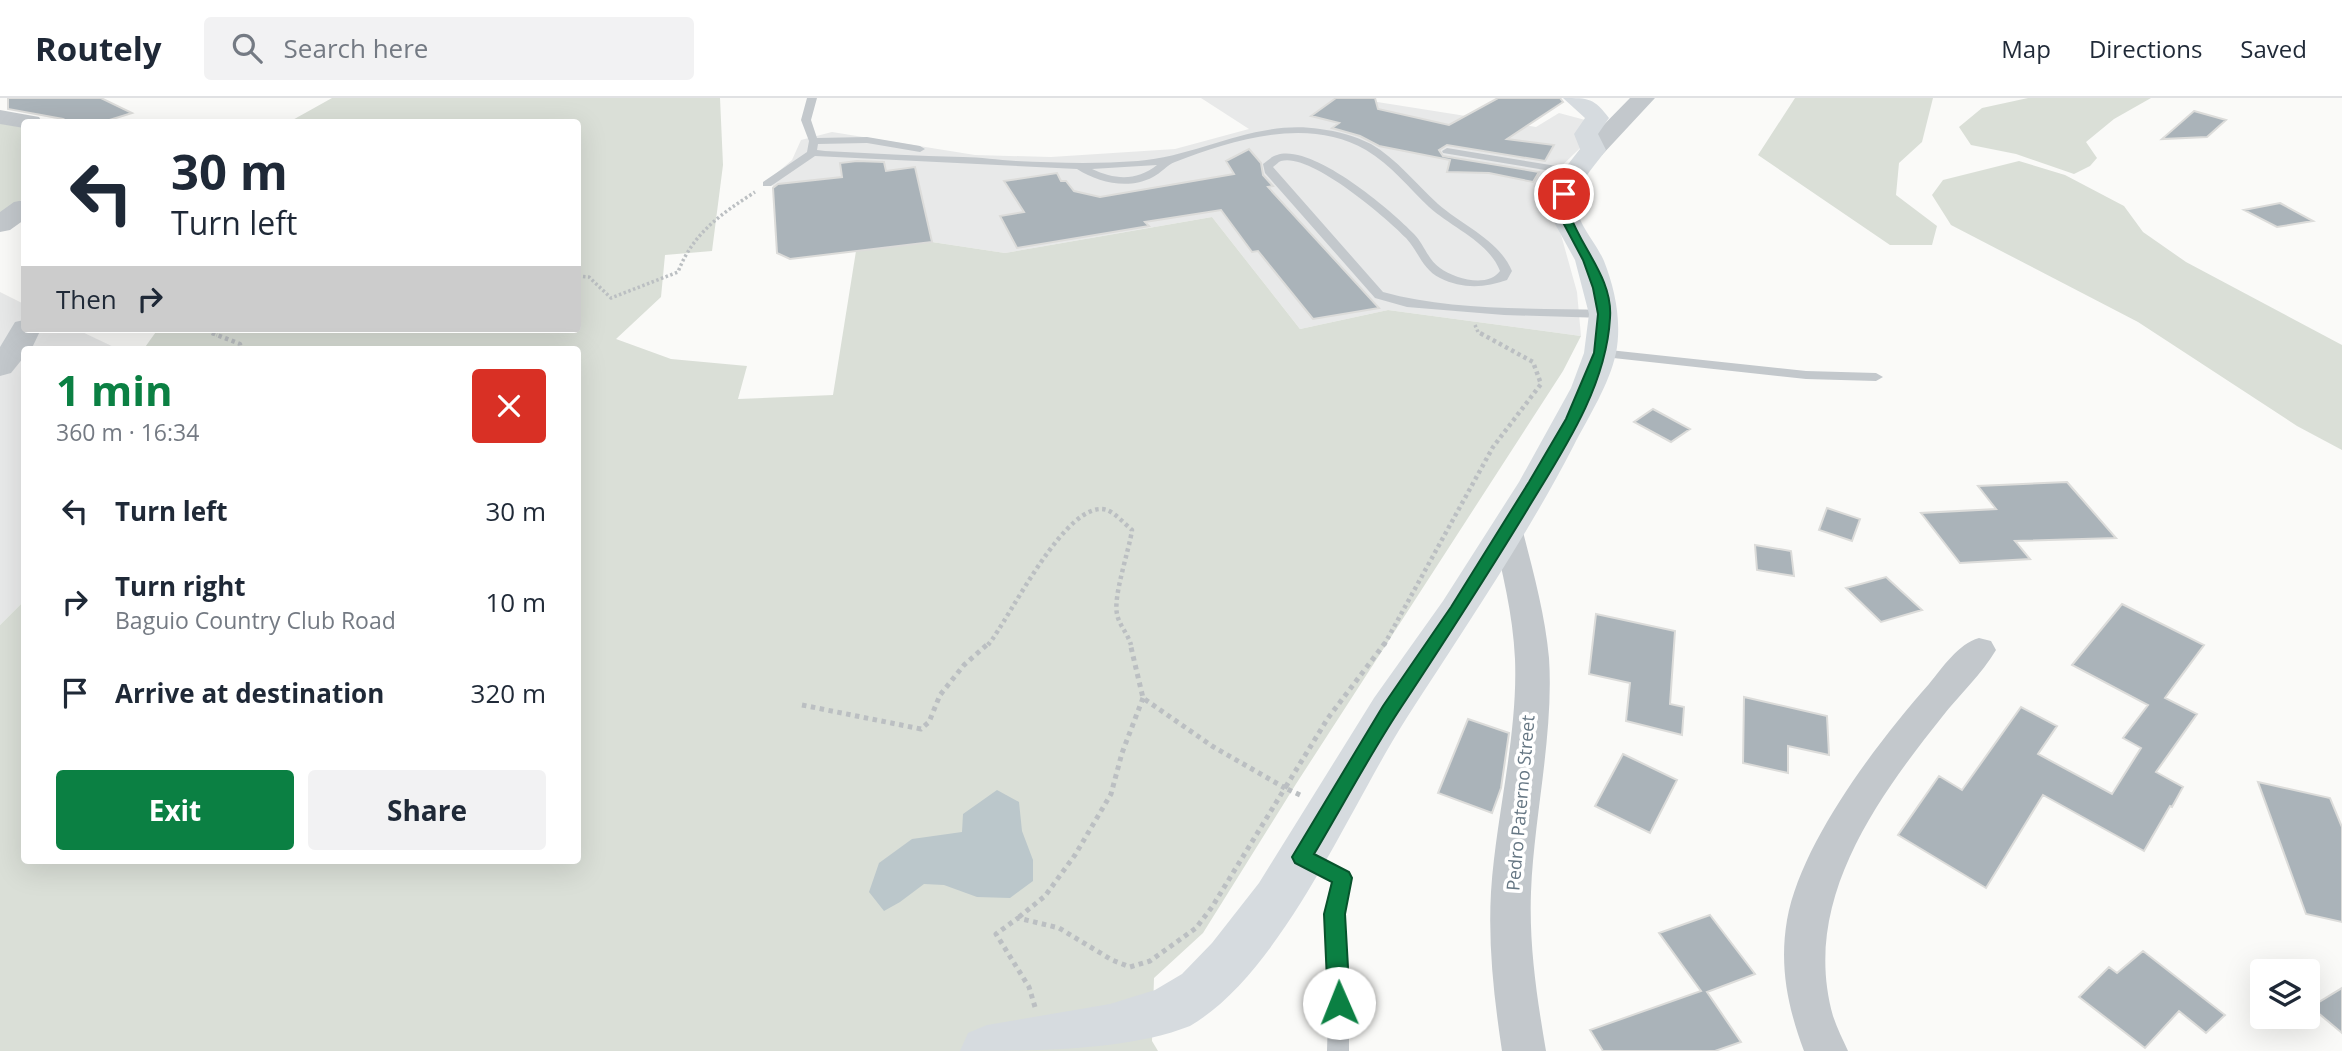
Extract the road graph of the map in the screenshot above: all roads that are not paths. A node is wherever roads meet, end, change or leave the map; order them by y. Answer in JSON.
{"nodes":[{"id":1,"x":812,"y":98,"type":"edge"},
{"id":2,"x":1575,"y":98,"type":"edge"},
{"id":3,"x":1643,"y":98,"type":"edge"},
{"id":4,"x":0,"y":117,"type":"edge"},
{"id":5,"x":21,"y":120,"type":"edge"},
{"id":6,"x":813,"y":147,"type":"junction"},
{"id":7,"x":1447,"y":151,"type":"dead end"},
{"id":8,"x":963,"y":160,"type":"junction"},
{"id":9,"x":1168,"y":160,"type":"junction"},
{"id":10,"x":1075,"y":166,"type":"junction"},
{"id":11,"x":1580,"y":167,"type":"junction"},
{"id":12,"x":767,"y":184,"type":"road end"},
{"id":13,"x":1479,"y":284,"type":"junction"},
{"id":14,"x":1473,"y":308,"type":"junction"},
{"id":15,"x":1604,"y":314,"type":"junction"},
{"id":16,"x":24,"y":333,"type":"edge"},
{"id":17,"x":1600,"y":353,"type":"junction"},
{"id":18,"x":0,"y":366,"type":"edge"},
{"id":19,"x":1876,"y":377,"type":"dead end"},
{"id":20,"x":1505,"y":544,"type":"junction"},
{"id":21,"x":1979,"y":650,"type":"dead end"},
{"id":22,"x":1301,"y":857,"type":"junction"},
{"id":23,"x":987,"y":1051,"type":"edge"},
{"id":24,"x":1338,"y":1051,"type":"edge"},
{"id":25,"x":1524,"y":1051,"type":"edge"},
{"id":26,"x":1826,"y":1051,"type":"edge"}],
"edges":[{"from":1,"to":6,"type":"lane"},
{"from":2,"to":11,"type":"main road"},
{"from":3,"to":11,"type":"street"},
{"from":4,"to":5,"type":"street"},
{"from":6,"to":8,"type":"lane"},
{"from":6,"to":8,"type":"lane"},
{"from":6,"to":12,"type":"lane"},
{"from":7,"to":11,"type":"lane"},
{"from":8,"to":10,"type":"lane"},
{"from":9,"to":10,"type":"lane"},
{"from":9,"to":10,"type":"lane"},
{"from":9,"to":13,"type":"lane"},
{"from":11,"to":15,"type":"main road"},
{"from":13,"to":14,"type":"lane"},
{"from":13,"to":14,"type":"lane"},
{"from":14,"to":15,"type":"lane"},
{"from":15,"to":17,"type":"main road"},
{"from":16,"to":18,"type":"street"},
{"from":17,"to":19,"type":"lane"},
{"from":17,"to":20,"type":"main road"},
{"from":20,"to":22,"type":"main road"},
{"from":20,"to":25,"type":"street","name":"Pedro Paterno Street"},
{"from":21,"to":26,"type":"street"},
{"from":22,"to":23,"type":"main road"},
{"from":22,"to":24,"type":"lane"}]}
